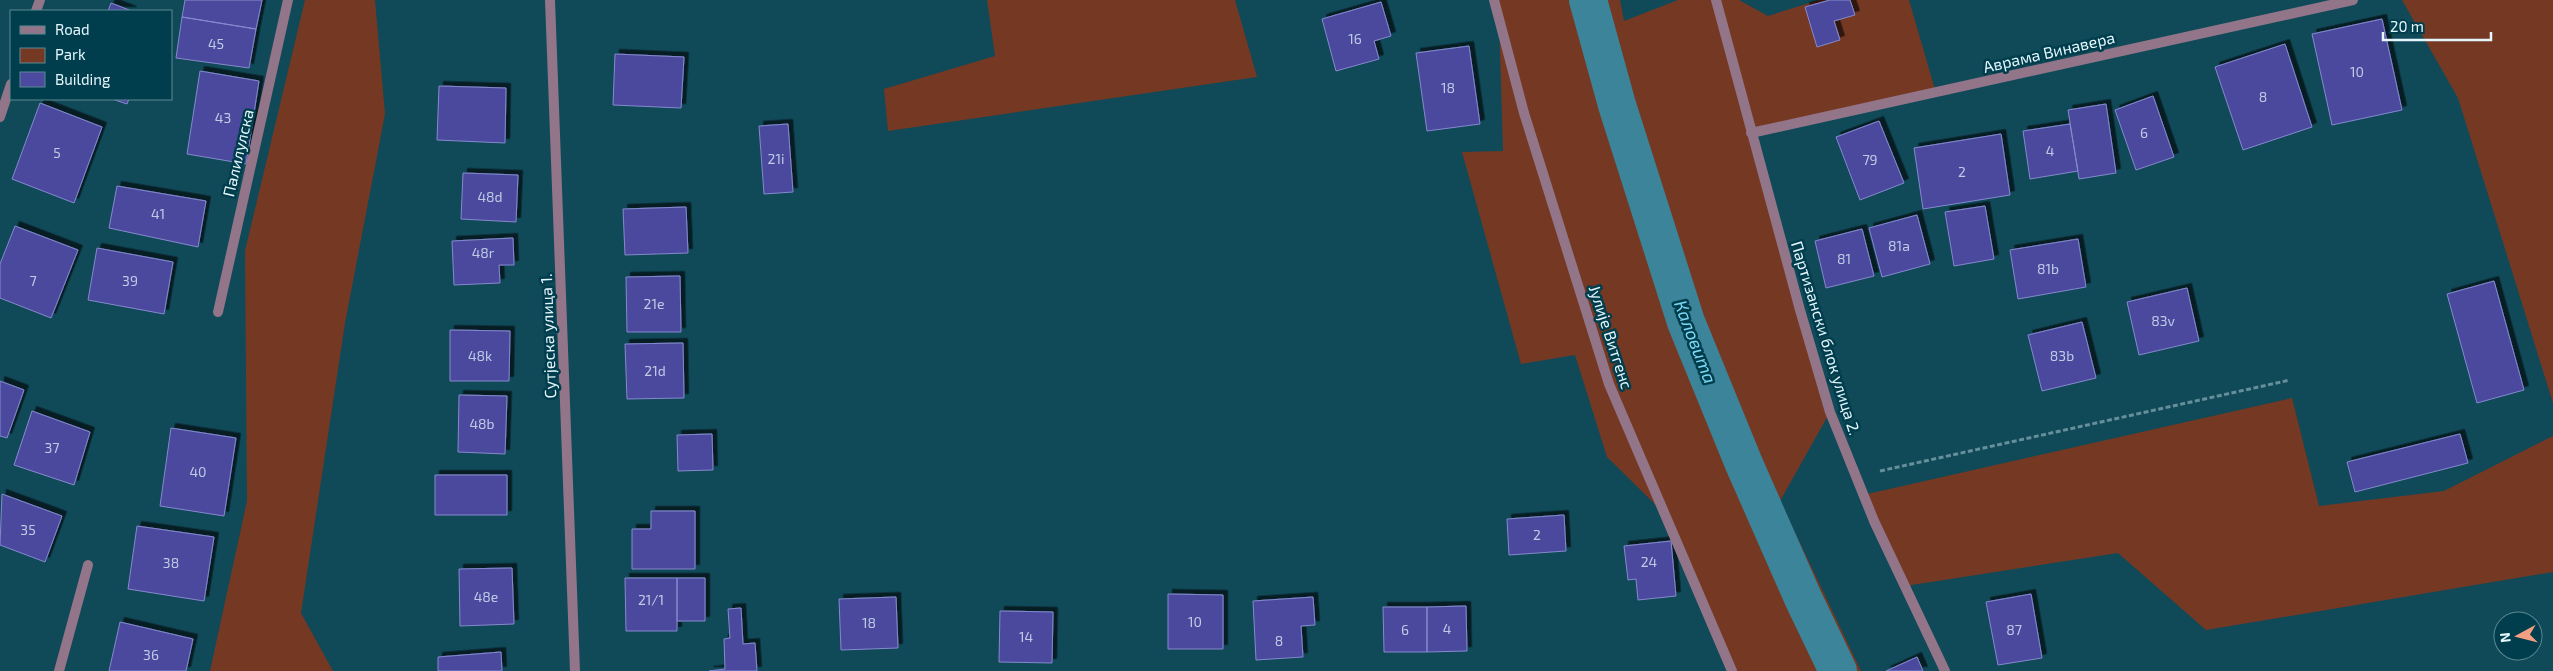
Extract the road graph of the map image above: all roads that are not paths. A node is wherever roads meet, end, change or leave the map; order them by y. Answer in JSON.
{"nodes":[{"id":1,"x":288,"y":0,"type":"edge"},
{"id":2,"x":550,"y":0,"type":"edge"},
{"id":3,"x":1494,"y":0,"type":"edge"},
{"id":4,"x":1716,"y":0,"type":"edge"},
{"id":5,"x":2353,"y":0,"type":"edge"},
{"id":6,"x":10,"y":87,"type":"edge"},
{"id":7,"x":0,"y":117,"type":"edge"},
{"id":8,"x":1752,"y":133,"type":"junction"},
{"id":9,"x":218,"y":312,"type":"dead end"},
{"id":10,"x":88,"y":565,"type":"dead end"},
{"id":11,"x":59,"y":671,"type":"edge"},
{"id":12,"x":575,"y":671,"type":"edge"},
{"id":13,"x":1732,"y":671,"type":"edge"},
{"id":14,"x":1945,"y":671,"type":"edge"}],
"edges":[{"from":1,"to":9,"type":"street","name":"Палилулска"},
{"from":2,"to":12,"type":"street","name":"Сутјеска улица 1."},
{"from":3,"to":13,"type":"street","name":"Јулије Витгенс"},
{"from":4,"to":8,"type":"street","name":"Партизански блок улица 2."},
{"from":5,"to":8,"type":"street","name":"Аврама Винавера"},
{"from":6,"to":7,"type":"street"},
{"from":8,"to":14,"type":"street","name":"Партизански блок улица 2."},
{"from":10,"to":11,"type":"street"}]}
